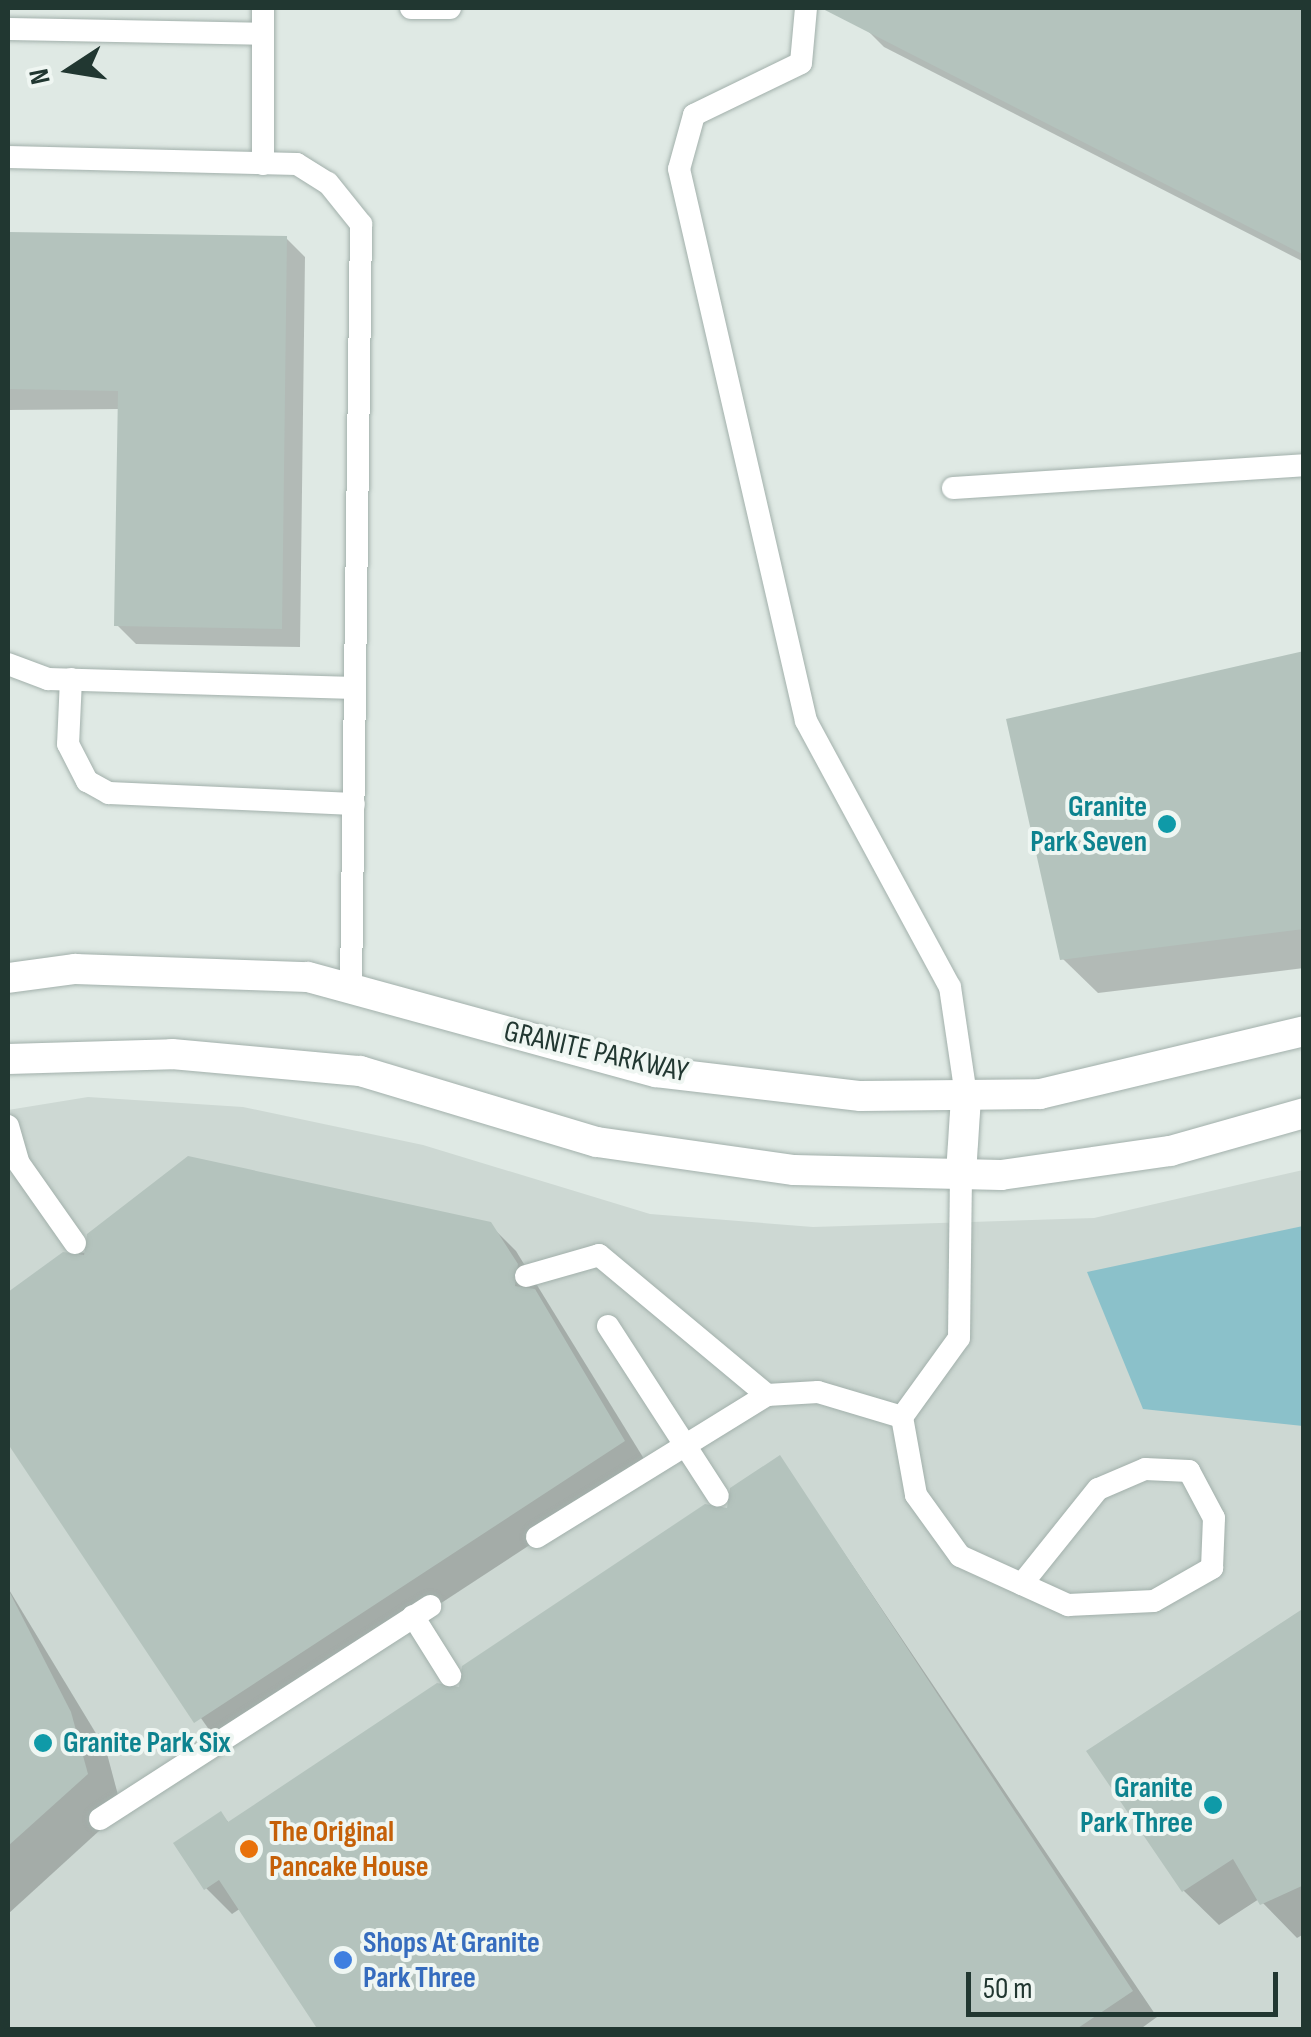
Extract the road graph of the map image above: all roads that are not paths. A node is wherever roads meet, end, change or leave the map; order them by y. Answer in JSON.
{"nodes":[{"id":1,"x":264,"y":8,"type":"edge"},
{"id":2,"x":411,"y":8,"type":"edge"},
{"id":3,"x":450,"y":8,"type":"edge"},
{"id":4,"x":806,"y":8,"type":"edge"},
{"id":5,"x":8,"y":30,"type":"edge"},
{"id":6,"x":263,"y":34,"type":"junction"},
{"id":7,"x":8,"y":158,"type":"edge"},
{"id":8,"x":263,"y":164,"type":"junction"},
{"id":9,"x":1304,"y":465,"type":"edge"},
{"id":10,"x":953,"y":488,"type":"dead end"},
{"id":11,"x":8,"y":664,"type":"edge"},
{"id":12,"x":71,"y":679,"type":"junction"},
{"id":13,"x":355,"y":688,"type":"junction"},
{"id":14,"x":354,"y":804,"type":"junction"},
{"id":15,"x":8,"y":978,"type":"edge"},
{"id":16,"x":351,"y":989,"type":"junction"},
{"id":17,"x":1304,"y":1031,"type":"edge"},
{"id":18,"x":8,"y":1059,"type":"edge"},
{"id":19,"x":966,"y":1096,"type":"junction"},
{"id":20,"x":1304,"y":1113,"type":"edge"},
{"id":21,"x":8,"y":1126,"type":"edge"},
{"id":22,"x":13,"y":1166,"type":"edge"},
{"id":23,"x":961,"y":1174,"type":"junction"},
{"id":24,"x":75,"y":1243,"type":"dead end"},
{"id":25,"x":526,"y":1276,"type":"dead end"},
{"id":26,"x":608,"y":1326,"type":"dead end"},
{"id":27,"x":767,"y":1395,"type":"junction"},
{"id":28,"x":902,"y":1417,"type":"junction"},
{"id":29,"x":683,"y":1442,"type":"junction"},
{"id":30,"x":718,"y":1496,"type":"dead end"},
{"id":31,"x":537,"y":1536,"type":"dead end"},
{"id":32,"x":1022,"y":1584,"type":"junction"},
{"id":33,"x":450,"y":1675,"type":"dead end"},
{"id":34,"x":100,"y":1818,"type":"dead end"}],
"edges":[{"from":1,"to":6,"type":"lane"},
{"from":2,"to":3,"type":"lane"},
{"from":4,"to":19,"type":"lane"},
{"from":5,"to":6,"type":"lane"},
{"from":6,"to":8,"type":"lane"},
{"from":7,"to":8,"type":"lane"},
{"from":8,"to":13,"type":"lane"},
{"from":9,"to":10,"type":"lane"},
{"from":11,"to":12,"type":"lane"},
{"from":12,"to":13,"type":"lane"},
{"from":12,"to":14,"type":"lane"},
{"from":13,"to":14,"type":"lane"},
{"from":14,"to":16,"type":"lane"},
{"from":15,"to":16,"type":"street","name":"GRANITE PARKWAY"},
{"from":16,"to":19,"type":"street","name":"GRANITE PARKWAY"},
{"from":17,"to":19,"type":"street","name":"GRANITE PARKWAY"},
{"from":18,"to":23,"type":"street"},
{"from":19,"to":23,"type":"street"},
{"from":20,"to":23,"type":"street"},
{"from":21,"to":22,"type":"lane"},
{"from":22,"to":24,"type":"lane"},
{"from":23,"to":28,"type":"lane"},
{"from":25,"to":27,"type":"lane"},
{"from":26,"to":29,"type":"lane"},
{"from":27,"to":28,"type":"lane"},
{"from":27,"to":29,"type":"lane"},
{"from":28,"to":32,"type":"lane"},
{"from":29,"to":30,"type":"lane"},
{"from":29,"to":31,"type":"lane"},
{"from":32,"to":32,"type":"lane"},
{"from":33,"to":34,"type":"lane"}]}
